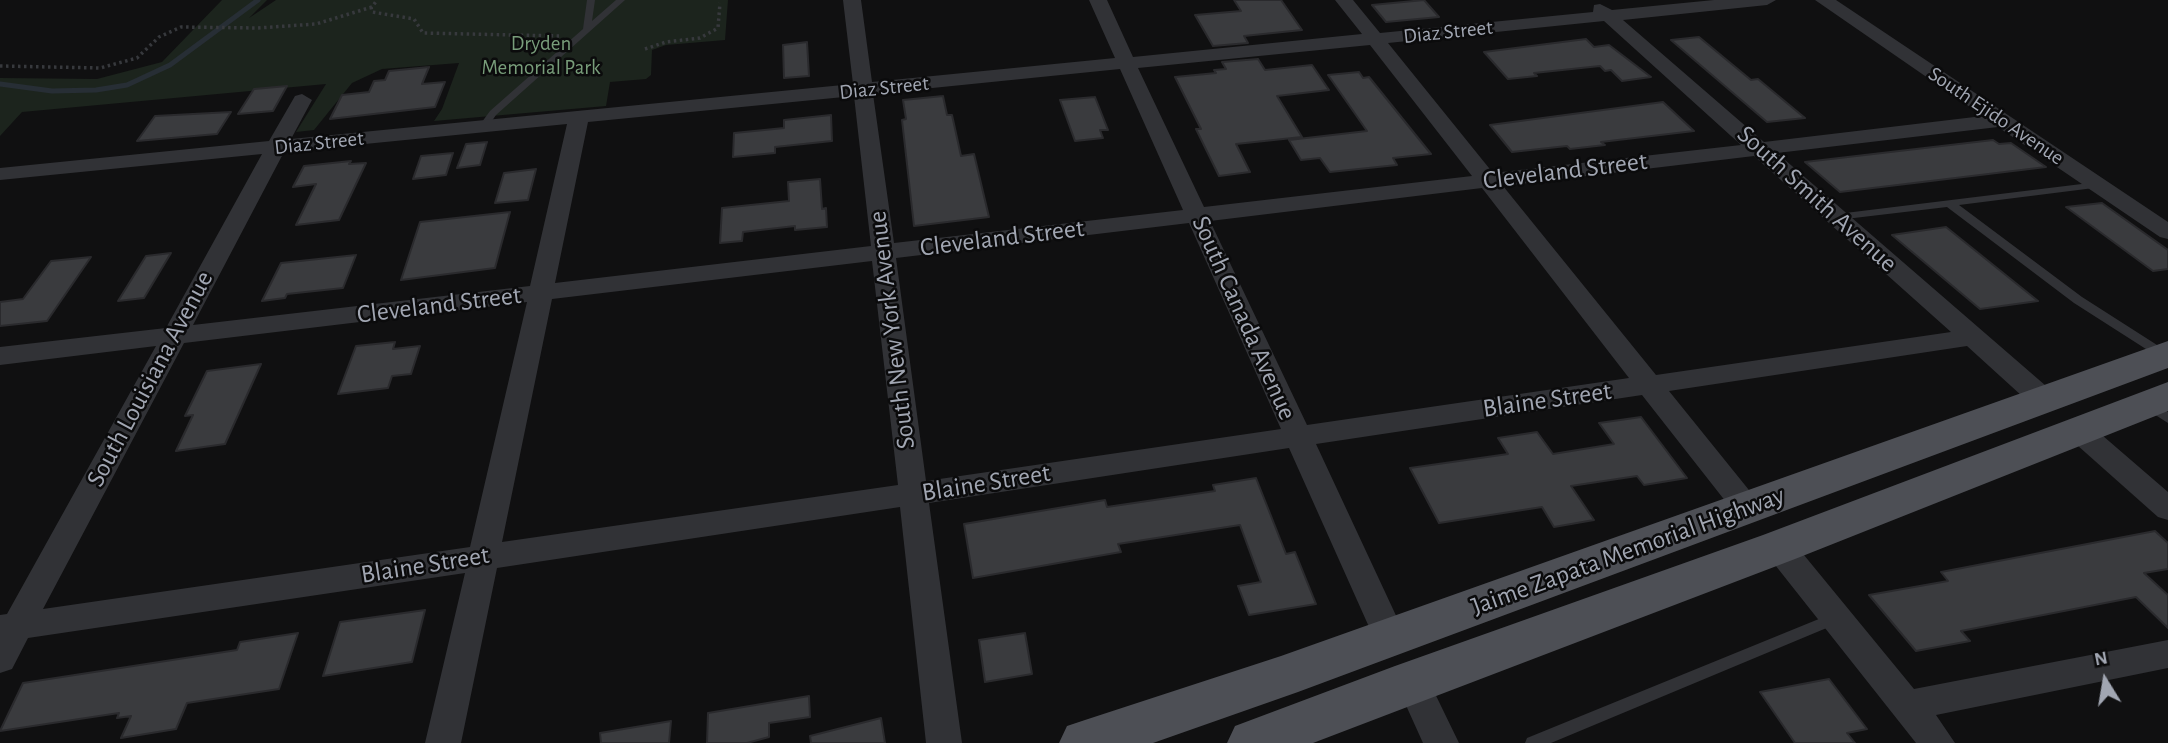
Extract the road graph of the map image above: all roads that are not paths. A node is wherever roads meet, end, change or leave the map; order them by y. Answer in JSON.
{"nodes":[{"id":1,"x":591,"y":0,"type":"edge"},
{"id":2,"x":621,"y":0,"type":"edge"},
{"id":3,"x":852,"y":0,"type":"edge"},
{"id":4,"x":1098,"y":0,"type":"edge"},
{"id":5,"x":1344,"y":0,"type":"edge"},
{"id":6,"x":1590,"y":0,"type":"edge"},
{"id":7,"x":1767,"y":0,"type":"edge"},
{"id":8,"x":1824,"y":0,"type":"edge"},
{"id":9,"x":1609,"y":17,"type":"junction"},
{"id":10,"x":587,"y":29,"type":"junction"},
{"id":11,"x":1375,"y":40,"type":"junction"},
{"id":12,"x":1127,"y":64,"type":"junction"},
{"id":13,"x":862,"y":90,"type":"junction"},
{"id":14,"x":302,"y":100,"type":"dead end"},
{"id":15,"x":579,"y":118,"type":"junction"},
{"id":16,"x":2004,"y":120,"type":"junction"},
{"id":17,"x":484,"y":126,"type":"junction"},
{"id":18,"x":277,"y":147,"type":"junction"},
{"id":19,"x":1760,"y":148,"type":"junction"},
{"id":20,"x":0,"y":174,"type":"edge"},
{"id":21,"x":1489,"y":180,"type":"junction"},
{"id":22,"x":2098,"y":185,"type":"junction"},
{"id":23,"x":1949,"y":203,"type":"junction"},
{"id":24,"x":1197,"y":215,"type":"junction"},
{"id":25,"x":1837,"y":217,"type":"junction"},
{"id":26,"x":2168,"y":232,"type":"edge"},
{"id":27,"x":883,"y":252,"type":"junction"},
{"id":28,"x":542,"y":292,"type":"junction"},
{"id":29,"x":173,"y":336,"type":"junction"},
{"id":30,"x":1972,"y":337,"type":"junction"},
{"id":31,"x":0,"y":356,"type":"edge"},
{"id":32,"x":1652,"y":385,"type":"junction"},
{"id":33,"x":2163,"y":386,"type":"edge"},
{"id":34,"x":2043,"y":399,"type":"junction"},
{"id":35,"x":2078,"y":430,"type":"junction"},
{"id":36,"x":1297,"y":436,"type":"junction"},
{"id":37,"x":911,"y":495,"type":"junction"},
{"id":38,"x":2165,"y":503,"type":"edge"},
{"id":39,"x":1747,"y":508,"type":"junction"},
{"id":40,"x":1779,"y":547,"type":"junction"},
{"id":41,"x":484,"y":556,"type":"junction"},
{"id":42,"x":1836,"y":618,"type":"junction"},
{"id":43,"x":9,"y":627,"type":"edge"},
{"id":44,"x":1390,"y":637,"type":"junction"},
{"id":45,"x":2168,"y":654,"type":"edge"},
{"id":46,"x":0,"y":659,"type":"edge"},
{"id":47,"x":1412,"y":681,"type":"junction"},
{"id":48,"x":1907,"y":706,"type":"junction"},
{"id":49,"x":443,"y":743,"type":"edge"},
{"id":50,"x":944,"y":743,"type":"edge"},
{"id":51,"x":1085,"y":743,"type":"edge"},
{"id":52,"x":1253,"y":743,"type":"edge"},
{"id":53,"x":1441,"y":743,"type":"edge"},
{"id":54,"x":1532,"y":743,"type":"edge"},
{"id":55,"x":1937,"y":743,"type":"edge"}],
"edges":[{"from":1,"to":10,"type":"lane"},
{"from":2,"to":10,"type":"lane"},
{"from":3,"to":13,"type":"street","name":"South New York Avenue"},
{"from":4,"to":12,"type":"street","name":"South Canada Avenue"},
{"from":5,"to":11,"type":"street"},
{"from":6,"to":9,"type":"street","name":"South Smith Avenue"},
{"from":7,"to":9,"type":"street","name":"Diaz Street"},
{"from":8,"to":16,"type":"street","name":"South Ejido Avenue"},
{"from":9,"to":11,"type":"street","name":"Diaz Street"},
{"from":9,"to":19,"type":"street","name":"South Smith Avenue"},
{"from":10,"to":17,"type":"lane"},
{"from":11,"to":12,"type":"street","name":"Diaz Street"},
{"from":11,"to":21,"type":"street"},
{"from":12,"to":13,"type":"street","name":"Diaz Street"},
{"from":12,"to":24,"type":"street","name":"South Canada Avenue"},
{"from":13,"to":15,"type":"street","name":"Diaz Street"},
{"from":13,"to":27,"type":"street","name":"South New York Avenue"},
{"from":14,"to":18,"type":"street","name":"South Louisiana Avenue"},
{"from":15,"to":17,"type":"street","name":"Diaz Street"},
{"from":15,"to":28,"type":"street"},
{"from":16,"to":19,"type":"street","name":"Cleveland Street"},
{"from":16,"to":22,"type":"street","name":"South Ejido Avenue"},
{"from":17,"to":18,"type":"street","name":"Diaz Street"},
{"from":18,"to":20,"type":"street","name":"Diaz Street"},
{"from":18,"to":29,"type":"street","name":"South Louisiana Avenue"},
{"from":19,"to":21,"type":"street","name":"Cleveland Street"},
{"from":19,"to":25,"type":"street","name":"South Smith Avenue"},
{"from":21,"to":24,"type":"street","name":"Cleveland Street"},
{"from":21,"to":32,"type":"street"},
{"from":22,"to":23,"type":"lane"},
{"from":22,"to":26,"type":"street","name":"South Ejido Avenue"},
{"from":23,"to":25,"type":"lane"},
{"from":23,"to":33,"type":"lane"},
{"from":24,"to":27,"type":"street","name":"Cleveland Street"},
{"from":24,"to":36,"type":"street","name":"South Canada Avenue"},
{"from":25,"to":30,"type":"street","name":"South Smith Avenue"},
{"from":27,"to":28,"type":"street","name":"Cleveland Street"},
{"from":27,"to":37,"type":"street","name":"South New York Avenue"},
{"from":28,"to":29,"type":"street","name":"Cleveland Street"},
{"from":28,"to":41,"type":"street"},
{"from":29,"to":31,"type":"street","name":"Cleveland Street"},
{"from":29,"to":43,"type":"street","name":"South Louisiana Avenue"},
{"from":30,"to":32,"type":"street","name":"Blaine Street"},
{"from":30,"to":34,"type":"street","name":"South Smith Avenue"},
{"from":32,"to":36,"type":"street","name":"Blaine Street"},
{"from":32,"to":39,"type":"street"},
{"from":33,"to":34,"type":"main road","name":"Jaime Zapata Memorial Highway"},
{"from":33,"to":35,"type":"main road","name":"Jaime Zapata Memorial Highway"},
{"from":34,"to":39,"type":"main road","name":"Jaime Zapata Memorial Highway"},
{"from":34,"to":40,"type":"main road"},
{"from":35,"to":38,"type":"street"},
{"from":35,"to":40,"type":"main road","name":"Jaime Zapata Memorial Highway"},
{"from":36,"to":37,"type":"street","name":"Blaine Street"},
{"from":36,"to":44,"type":"street","name":"South Canada Avenue"},
{"from":37,"to":41,"type":"street","name":"Blaine Street"},
{"from":37,"to":50,"type":"street","name":"South New York Avenue"},
{"from":39,"to":44,"type":"main road","name":"Jaime Zapata Memorial Highway"},
{"from":39,"to":47,"type":"main road"},
{"from":40,"to":42,"type":"street"},
{"from":40,"to":47,"type":"main road","name":"Jaime Zapata Memorial Highway"},
{"from":41,"to":43,"type":"street","name":"Blaine Street"},
{"from":41,"to":49,"type":"street"},
{"from":42,"to":48,"type":"street"},
{"from":42,"to":54,"type":"lane"},
{"from":43,"to":46,"type":"street","name":"South Louisiana Avenue"},
{"from":44,"to":51,"type":"main road","name":"Jaime Zapata Memorial Highway"},
{"from":45,"to":48,"type":"street"},
{"from":47,"to":52,"type":"main road","name":"Jaime Zapata Memorial Highway"},
{"from":47,"to":53,"type":"street"},
{"from":48,"to":55,"type":"street"}]}
